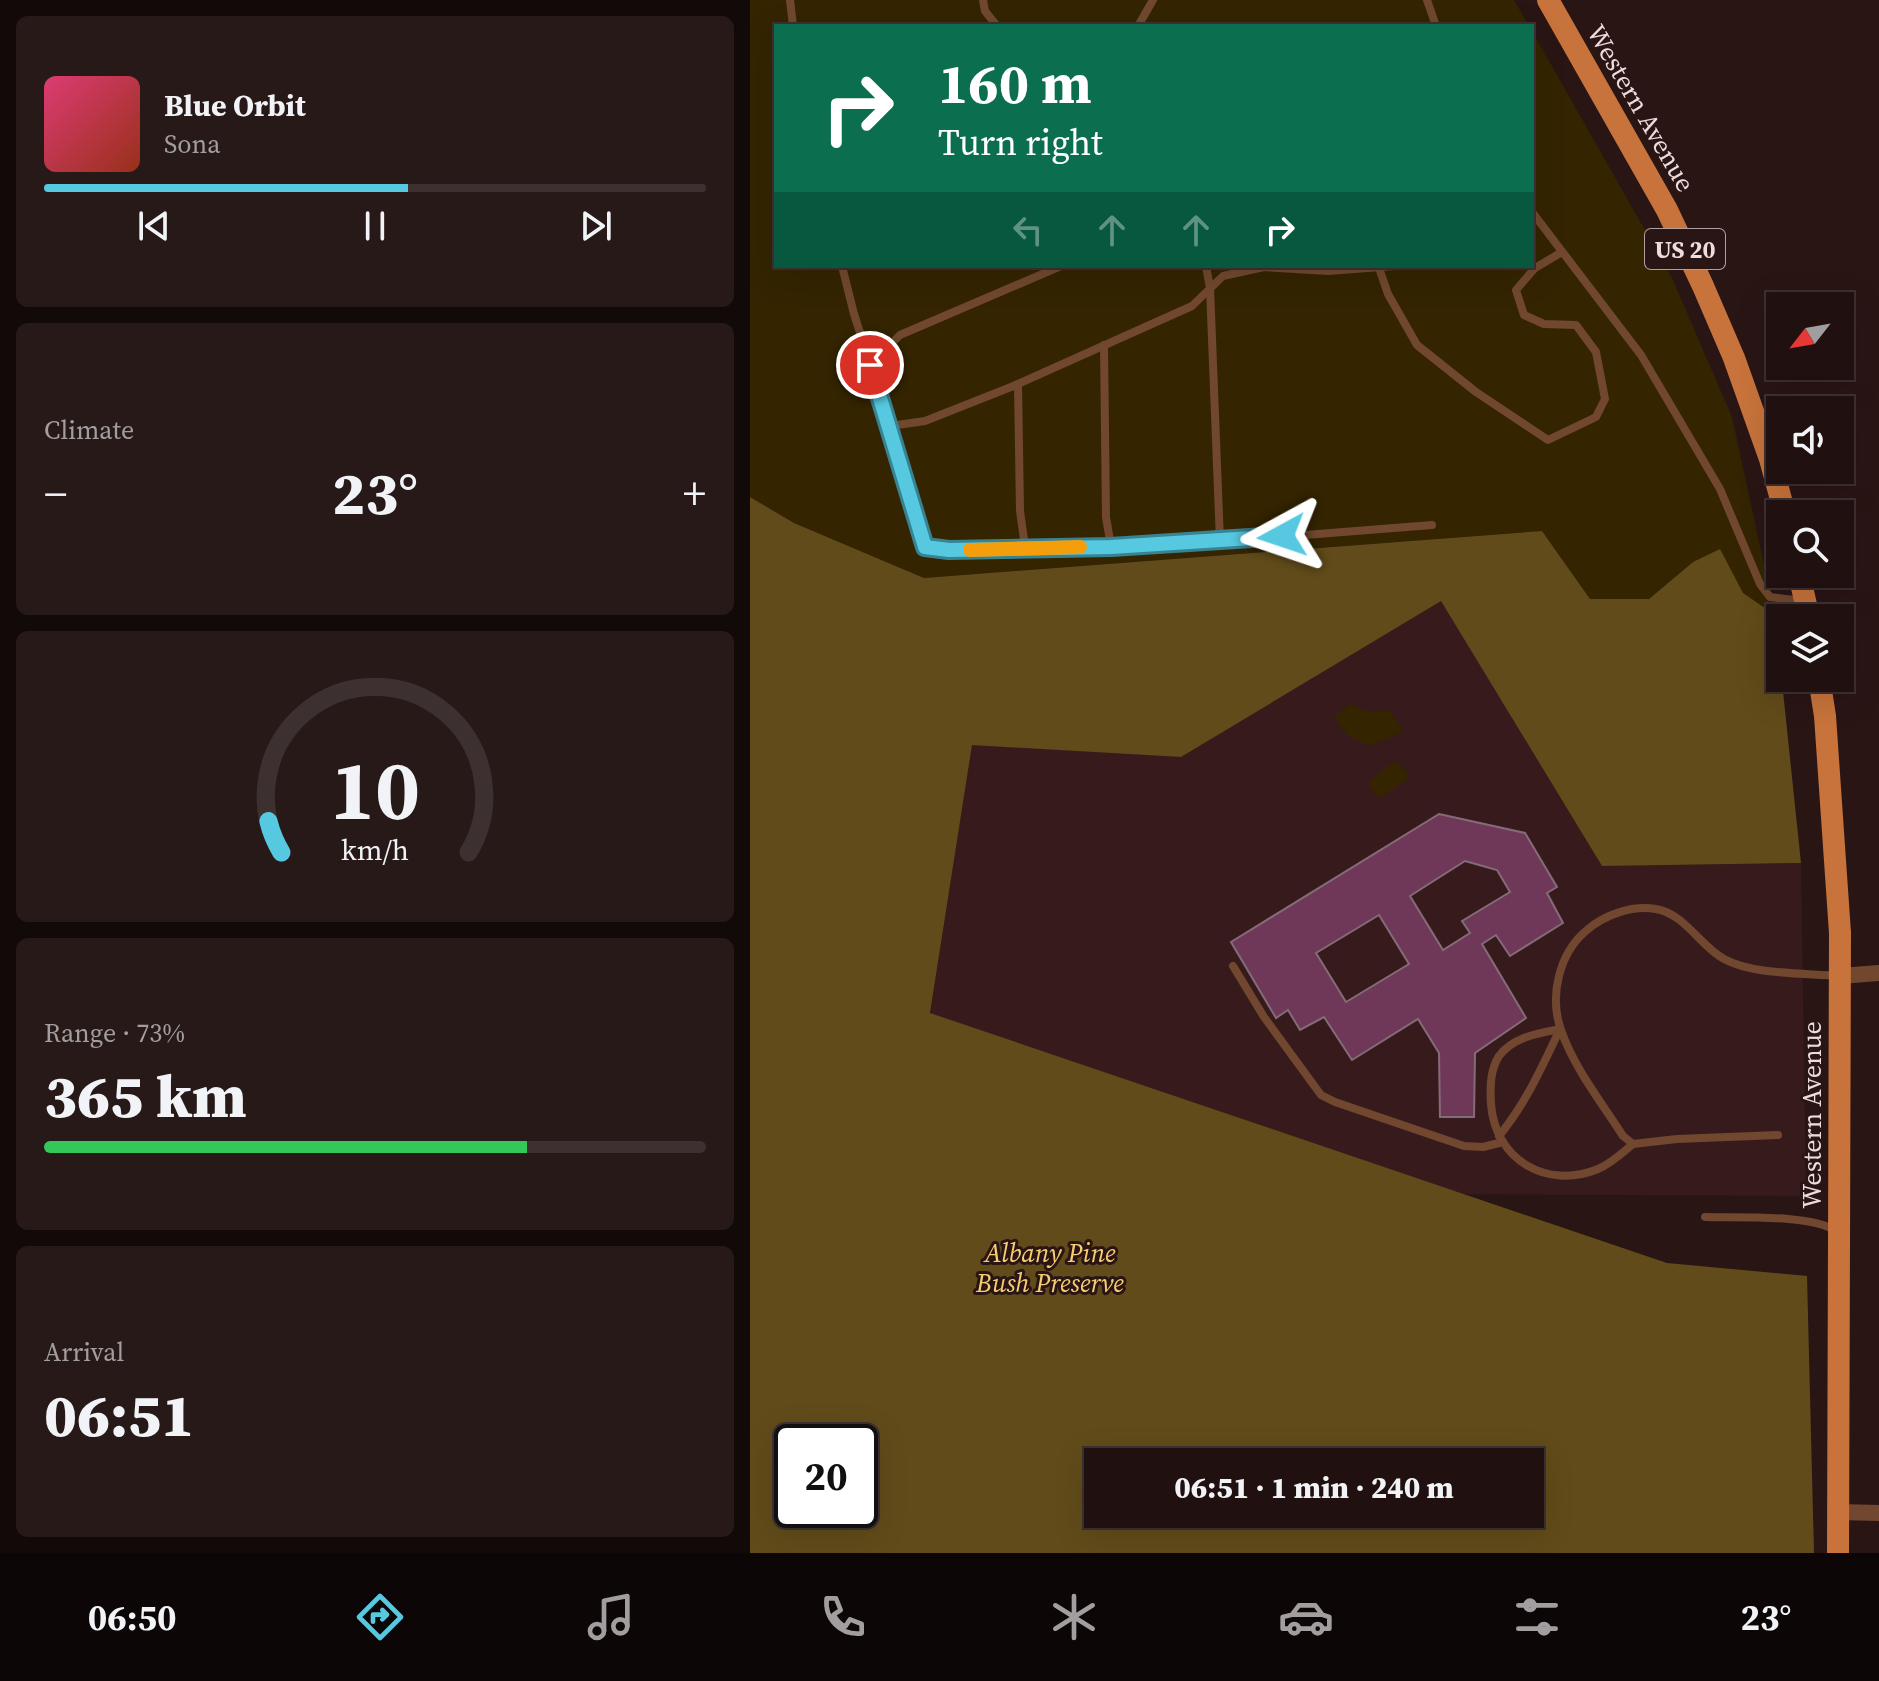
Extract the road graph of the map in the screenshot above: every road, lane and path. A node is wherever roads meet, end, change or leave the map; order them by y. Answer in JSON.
{"nodes":[{"id":1,"x":790,"y":0,"type":"edge"},
{"id":2,"x":983,"y":0,"type":"edge"},
{"id":3,"x":1153,"y":0,"type":"edge"},
{"id":4,"x":1427,"y":0,"type":"edge"},
{"id":5,"x":1548,"y":0,"type":"edge"},
{"id":6,"x":793,"y":24,"type":"edge"},
{"id":7,"x":995,"y":24,"type":"edge"},
{"id":8,"x":1141,"y":24,"type":"edge"},
{"id":9,"x":1435,"y":24,"type":"edge"},
{"id":10,"x":1534,"y":215,"type":"edge"},
{"id":11,"x":1562,"y":252,"type":"junction"},
{"id":12,"x":843,"y":268,"type":"edge"},
{"id":13,"x":1056,"y":268,"type":"edge"},
{"id":14,"x":1206,"y":268,"type":"edge"},
{"id":15,"x":1256,"y":268,"type":"edge"},
{"id":16,"x":1290,"y":268,"type":"edge"},
{"id":17,"x":1379,"y":268,"type":"joint"},
{"id":18,"x":1210,"y":288,"type":"junction"},
{"id":19,"x":1104,"y":345,"type":"junction"},
{"id":20,"x":870,"y":365,"type":"junction"},
{"id":21,"x":1018,"y":384,"type":"junction"},
{"id":22,"x":890,"y":426,"type":"junction"},
{"id":23,"x":1781,"y":500,"type":"edge"},
{"id":24,"x":1432,"y":525,"type":"dead end"},
{"id":25,"x":1220,"y":541,"type":"junction"},
{"id":26,"x":1025,"y":547,"type":"junction"},
{"id":27,"x":1111,"y":547,"type":"junction"},
{"id":28,"x":1790,"y":604,"type":"edge"},
{"id":29,"x":1821,"y":692,"type":"edge"},
{"id":30,"x":1233,"y":966,"type":"dead end"},
{"id":31,"x":1879,"y":973,"type":"edge"},
{"id":32,"x":1840,"y":976,"type":"junction"},
{"id":33,"x":1560,"y":1029,"type":"junction"},
{"id":34,"x":1778,"y":1135,"type":"dead end"},
{"id":35,"x":1501,"y":1139,"type":"junction"},
{"id":36,"x":1633,"y":1144,"type":"junction"},
{"id":37,"x":1705,"y":1217,"type":"dead end"},
{"id":38,"x":1840,"y":1234,"type":"junction"},
{"id":39,"x":1838,"y":1512,"type":"junction"},
{"id":40,"x":1879,"y":1513,"type":"edge"},
{"id":41,"x":1838,"y":1553,"type":"edge"}],
"edges":[{"from":1,"to":6,"type":"lane"},
{"from":2,"to":7,"type":"lane"},
{"from":3,"to":8,"type":"lane"},
{"from":4,"to":9,"type":"lane"},
{"from":5,"to":23,"type":"main road","name":"Western Avenue","number":"US 20"},
{"from":10,"to":11,"type":"lane"},
{"from":11,"to":17,"type":"lane"},
{"from":11,"to":28,"type":"lane"},
{"from":12,"to":20,"type":"lane"},
{"from":13,"to":20,"type":"lane"},
{"from":14,"to":18,"type":"lane"},
{"from":15,"to":18,"type":"lane"},
{"from":16,"to":17,"type":"lane"},
{"from":18,"to":19,"type":"lane"},
{"from":18,"to":25,"type":"lane"},
{"from":19,"to":21,"type":"lane"},
{"from":19,"to":27,"type":"lane"},
{"from":20,"to":22,"type":"lane"},
{"from":21,"to":22,"type":"lane"},
{"from":21,"to":26,"type":"lane"},
{"from":22,"to":26,"type":"lane"},
{"from":24,"to":25,"type":"lane"},
{"from":25,"to":27,"type":"lane"},
{"from":26,"to":27,"type":"lane"},
{"from":29,"to":32,"type":"main road","name":"Western Avenue"},
{"from":30,"to":35,"type":"lane"},
{"from":31,"to":32,"type":"street"},
{"from":32,"to":33,"type":"lane"},
{"from":32,"to":38,"type":"main road","name":"Western Avenue"},
{"from":33,"to":35,"type":"lane"},
{"from":33,"to":35,"type":"lane"},
{"from":33,"to":36,"type":"lane"},
{"from":34,"to":36,"type":"lane"},
{"from":35,"to":36,"type":"lane"},
{"from":37,"to":38,"type":"lane"},
{"from":38,"to":39,"type":"main road","name":"Western Avenue"},
{"from":39,"to":40,"type":"street"},
{"from":39,"to":41,"type":"main road","name":"Western Avenue"}]}
